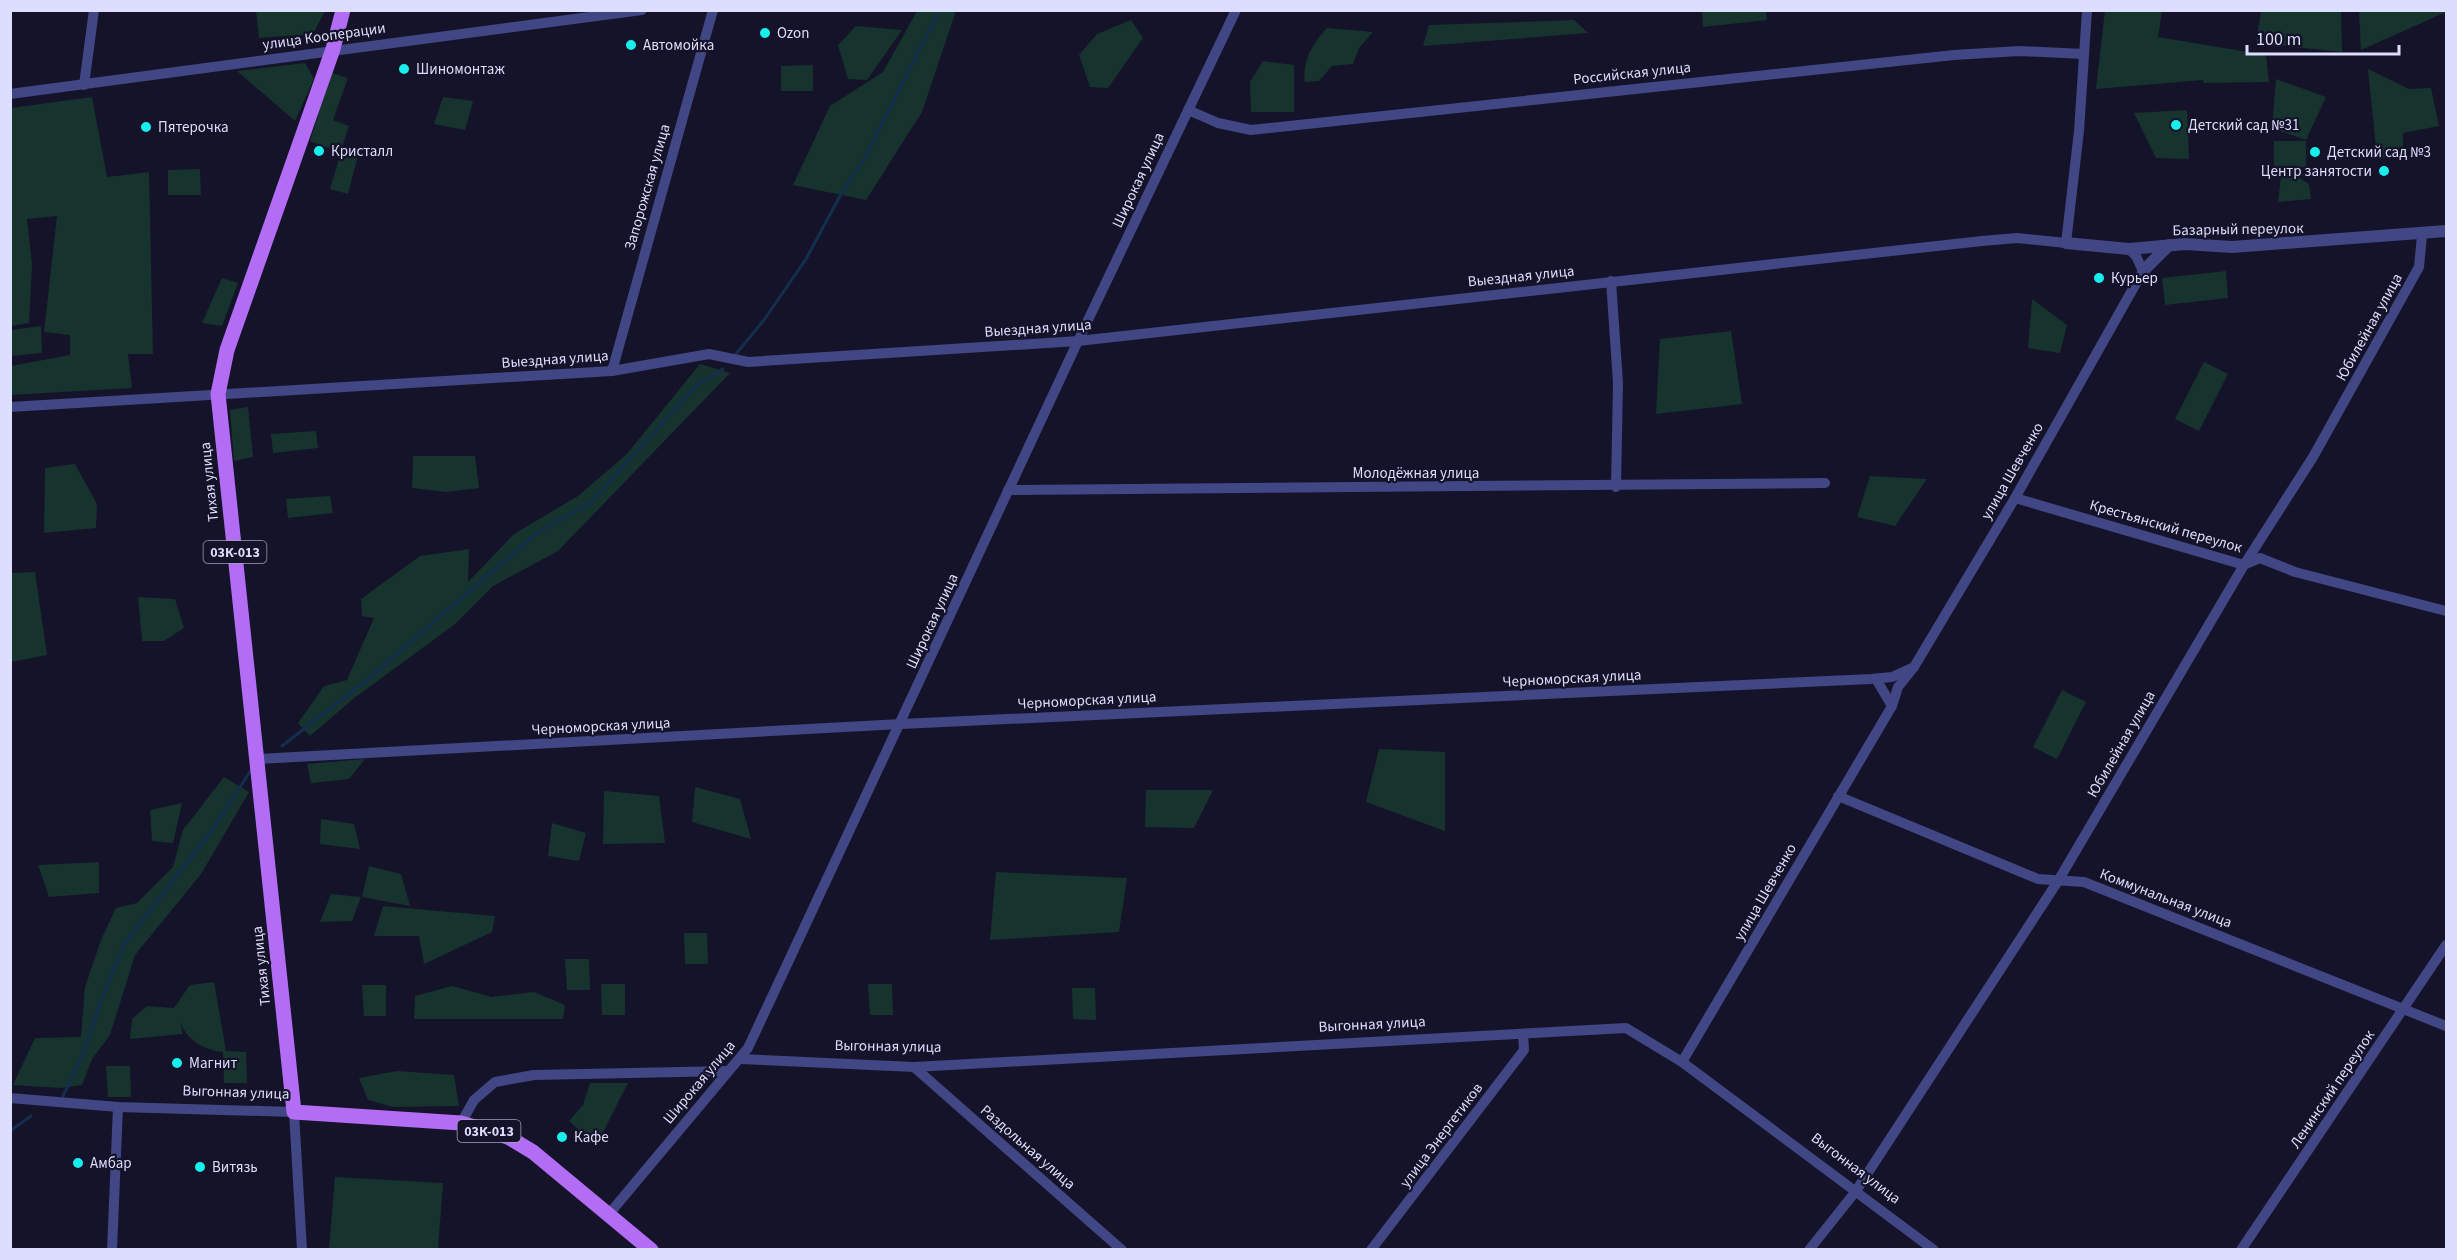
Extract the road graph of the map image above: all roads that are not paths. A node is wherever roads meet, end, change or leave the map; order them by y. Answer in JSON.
{"nodes":[{"id":1,"x":94,"y":10,"type":"edge"},
{"id":2,"x":343,"y":10,"type":"edge"},
{"id":3,"x":642,"y":10,"type":"edge"},
{"id":4,"x":713,"y":10,"type":"edge"},
{"id":5,"x":1236,"y":10,"type":"edge"},
{"id":6,"x":2087,"y":10,"type":"edge"},
{"id":7,"x":333,"y":49,"type":"junction"},
{"id":8,"x":2084,"y":54,"type":"junction"},
{"id":9,"x":84,"y":85,"type":"junction"},
{"id":10,"x":10,"y":94,"type":"edge"},
{"id":11,"x":1188,"y":110,"type":"junction"},
{"id":12,"x":2446,"y":231,"type":"edge"},
{"id":13,"x":2422,"y":235,"type":"junction"},
{"id":14,"x":2066,"y":243,"type":"junction"},
{"id":15,"x":2169,"y":245,"type":"junction"},
{"id":16,"x":2129,"y":249,"type":"junction"},
{"id":17,"x":2143,"y":271,"type":"junction"},
{"id":18,"x":1611,"y":281,"type":"junction"},
{"id":19,"x":1078,"y":341,"type":"junction"},
{"id":20,"x":612,"y":371,"type":"junction"},
{"id":21,"x":218,"y":394,"type":"junction"},
{"id":22,"x":10,"y":407,"type":"edge"},
{"id":23,"x":1825,"y":483,"type":"dead end"},
{"id":24,"x":1616,"y":487,"type":"junction"},
{"id":25,"x":1008,"y":490,"type":"junction"},
{"id":26,"x":2014,"y":498,"type":"junction"},
{"id":27,"x":2244,"y":564,"type":"junction"},
{"id":28,"x":2446,"y":611,"type":"edge"},
{"id":29,"x":1914,"y":667,"type":"junction"},
{"id":30,"x":1876,"y":678,"type":"junction"},
{"id":31,"x":1892,"y":706,"type":"junction"},
{"id":32,"x":901,"y":724,"type":"junction"},
{"id":33,"x":258,"y":759,"type":"junction"},
{"id":34,"x":1838,"y":796,"type":"junction"},
{"id":35,"x":2058,"y":881,"type":"junction"},
{"id":36,"x":2446,"y":945,"type":"edge"},
{"id":37,"x":2406,"y":1007,"type":"junction"},
{"id":38,"x":2446,"y":1026,"type":"edge"},
{"id":39,"x":1523,"y":1034,"type":"junction"},
{"id":40,"x":740,"y":1059,"type":"junction"},
{"id":41,"x":1682,"y":1062,"type":"junction"},
{"id":42,"x":914,"y":1067,"type":"junction"},
{"id":43,"x":728,"y":1071,"type":"junction"},
{"id":44,"x":10,"y":1098,"type":"edge"},
{"id":45,"x":118,"y":1107,"type":"junction"},
{"id":46,"x":294,"y":1112,"type":"junction"},
{"id":47,"x":461,"y":1123,"type":"junction"},
{"id":48,"x":1856,"y":1191,"type":"junction"},
{"id":49,"x":609,"y":1214,"type":"junction"},
{"id":50,"x":649,"y":1248,"type":"edge"},
{"id":51,"x":112,"y":1250,"type":"edge"},
{"id":52,"x":302,"y":1250,"type":"edge"},
{"id":53,"x":1122,"y":1250,"type":"edge"},
{"id":54,"x":1371,"y":1250,"type":"edge"},
{"id":55,"x":1809,"y":1250,"type":"edge"},
{"id":56,"x":1934,"y":1250,"type":"edge"},
{"id":57,"x":2241,"y":1250,"type":"edge"}],
"edges":[{"from":1,"to":9,"type":"street"},
{"from":2,"to":7,"type":"main road","name":"Тихая улица","number":"03К-013"},
{"from":3,"to":7,"type":"street","name":"улица Кооперации"},
{"from":4,"to":20,"type":"street","name":"Запорожская улица"},
{"from":5,"to":11,"type":"street","name":"Широкая улица"},
{"from":6,"to":8,"type":"street"},
{"from":7,"to":9,"type":"street","name":"улица Кооперации"},
{"from":7,"to":21,"type":"main road","name":"Тихая улица","number":"03К-013"},
{"from":8,"to":11,"type":"street","name":"Российская улица"},
{"from":8,"to":14,"type":"street"},
{"from":9,"to":10,"type":"street","name":"улица Кооперации"},
{"from":11,"to":19,"type":"street","name":"Широкая улица"},
{"from":12,"to":13,"type":"street","name":"Базарный переулок"},
{"from":13,"to":15,"type":"street","name":"Базарный переулок"},
{"from":13,"to":27,"type":"street","name":"Юбилейная улица"},
{"from":14,"to":16,"type":"street","name":"Базарный переулок"},
{"from":14,"to":18,"type":"street","name":"Выездная улица"},
{"from":15,"to":16,"type":"street","name":"Базарный переулок"},
{"from":15,"to":17,"type":"street"},
{"from":16,"to":17,"type":"street"},
{"from":17,"to":26,"type":"street","name":"улица Шевченко"},
{"from":18,"to":19,"type":"street","name":"Выездная улица"},
{"from":18,"to":24,"type":"street"},
{"from":19,"to":20,"type":"street","name":"Выездная улица"},
{"from":19,"to":25,"type":"street","name":"Широкая улица"},
{"from":20,"to":21,"type":"street","name":"Выездная улица"},
{"from":21,"to":22,"type":"street","name":"Выездная улица"},
{"from":21,"to":33,"type":"main road","name":"Тихая улица","number":"03К-013"},
{"from":23,"to":24,"type":"street","name":"Молодёжная улица"},
{"from":24,"to":25,"type":"street","name":"Молодёжная улица"},
{"from":25,"to":32,"type":"street","name":"Широкая улица"},
{"from":26,"to":27,"type":"street","name":"Крестьянский переулок"},
{"from":26,"to":29,"type":"street","name":"улица Шевченко"},
{"from":27,"to":28,"type":"street","name":"Крестьянский переулок"},
{"from":27,"to":35,"type":"street","name":"Юбилейная улица"},
{"from":29,"to":30,"type":"street","name":"Черноморская улица"},
{"from":29,"to":31,"type":"street","name":"улица Шевченко"},
{"from":30,"to":31,"type":"street"},
{"from":30,"to":32,"type":"street","name":"Черноморская улица"},
{"from":31,"to":34,"type":"street","name":"улица Шевченко"},
{"from":32,"to":33,"type":"street","name":"Черноморская улица"},
{"from":32,"to":40,"type":"street","name":"Широкая улица"},
{"from":33,"to":46,"type":"main road","name":"Тихая улица","number":"03К-013"},
{"from":34,"to":35,"type":"street","name":"Коммунальная улица"},
{"from":34,"to":41,"type":"street","name":"улица Шевченко"},
{"from":35,"to":37,"type":"street","name":"Коммунальная улица"},
{"from":35,"to":48,"type":"street","name":"Юбилейная улица"},
{"from":36,"to":37,"type":"street","name":"Ленинский переулок"},
{"from":37,"to":38,"type":"street","name":"Коммунальная улица"},
{"from":37,"to":57,"type":"street","name":"Ленинский переулок"},
{"from":39,"to":41,"type":"street","name":"Выгонная улица"},
{"from":39,"to":42,"type":"street","name":"Выгонная улица"},
{"from":39,"to":54,"type":"street","name":"улица Энергетиков"},
{"from":40,"to":42,"type":"street","name":"Выгонная улица"},
{"from":40,"to":43,"type":"street","name":"Широкая улица"},
{"from":41,"to":48,"type":"street","name":"Выгонная улица"},
{"from":42,"to":53,"type":"street","name":"Раздольная улица"},
{"from":43,"to":47,"type":"street"},
{"from":43,"to":49,"type":"street","name":"Широкая улица"},
{"from":44,"to":45,"type":"street","name":"Выгонная улица"},
{"from":45,"to":46,"type":"street","name":"Выгонная улица"},
{"from":45,"to":51,"type":"street"},
{"from":46,"to":47,"type":"main road","name":"Выгонная улица","number":"03К-013"},
{"from":46,"to":52,"type":"street"},
{"from":47,"to":49,"type":"main road","name":"Выгонная улица","number":"03К-013"},
{"from":48,"to":55,"type":"street","name":"Юбилейная улица"},
{"from":48,"to":56,"type":"street","name":"Выгонная улица"},
{"from":49,"to":50,"type":"main road","name":"Выгонная улица","number":"03К-013"}]}
